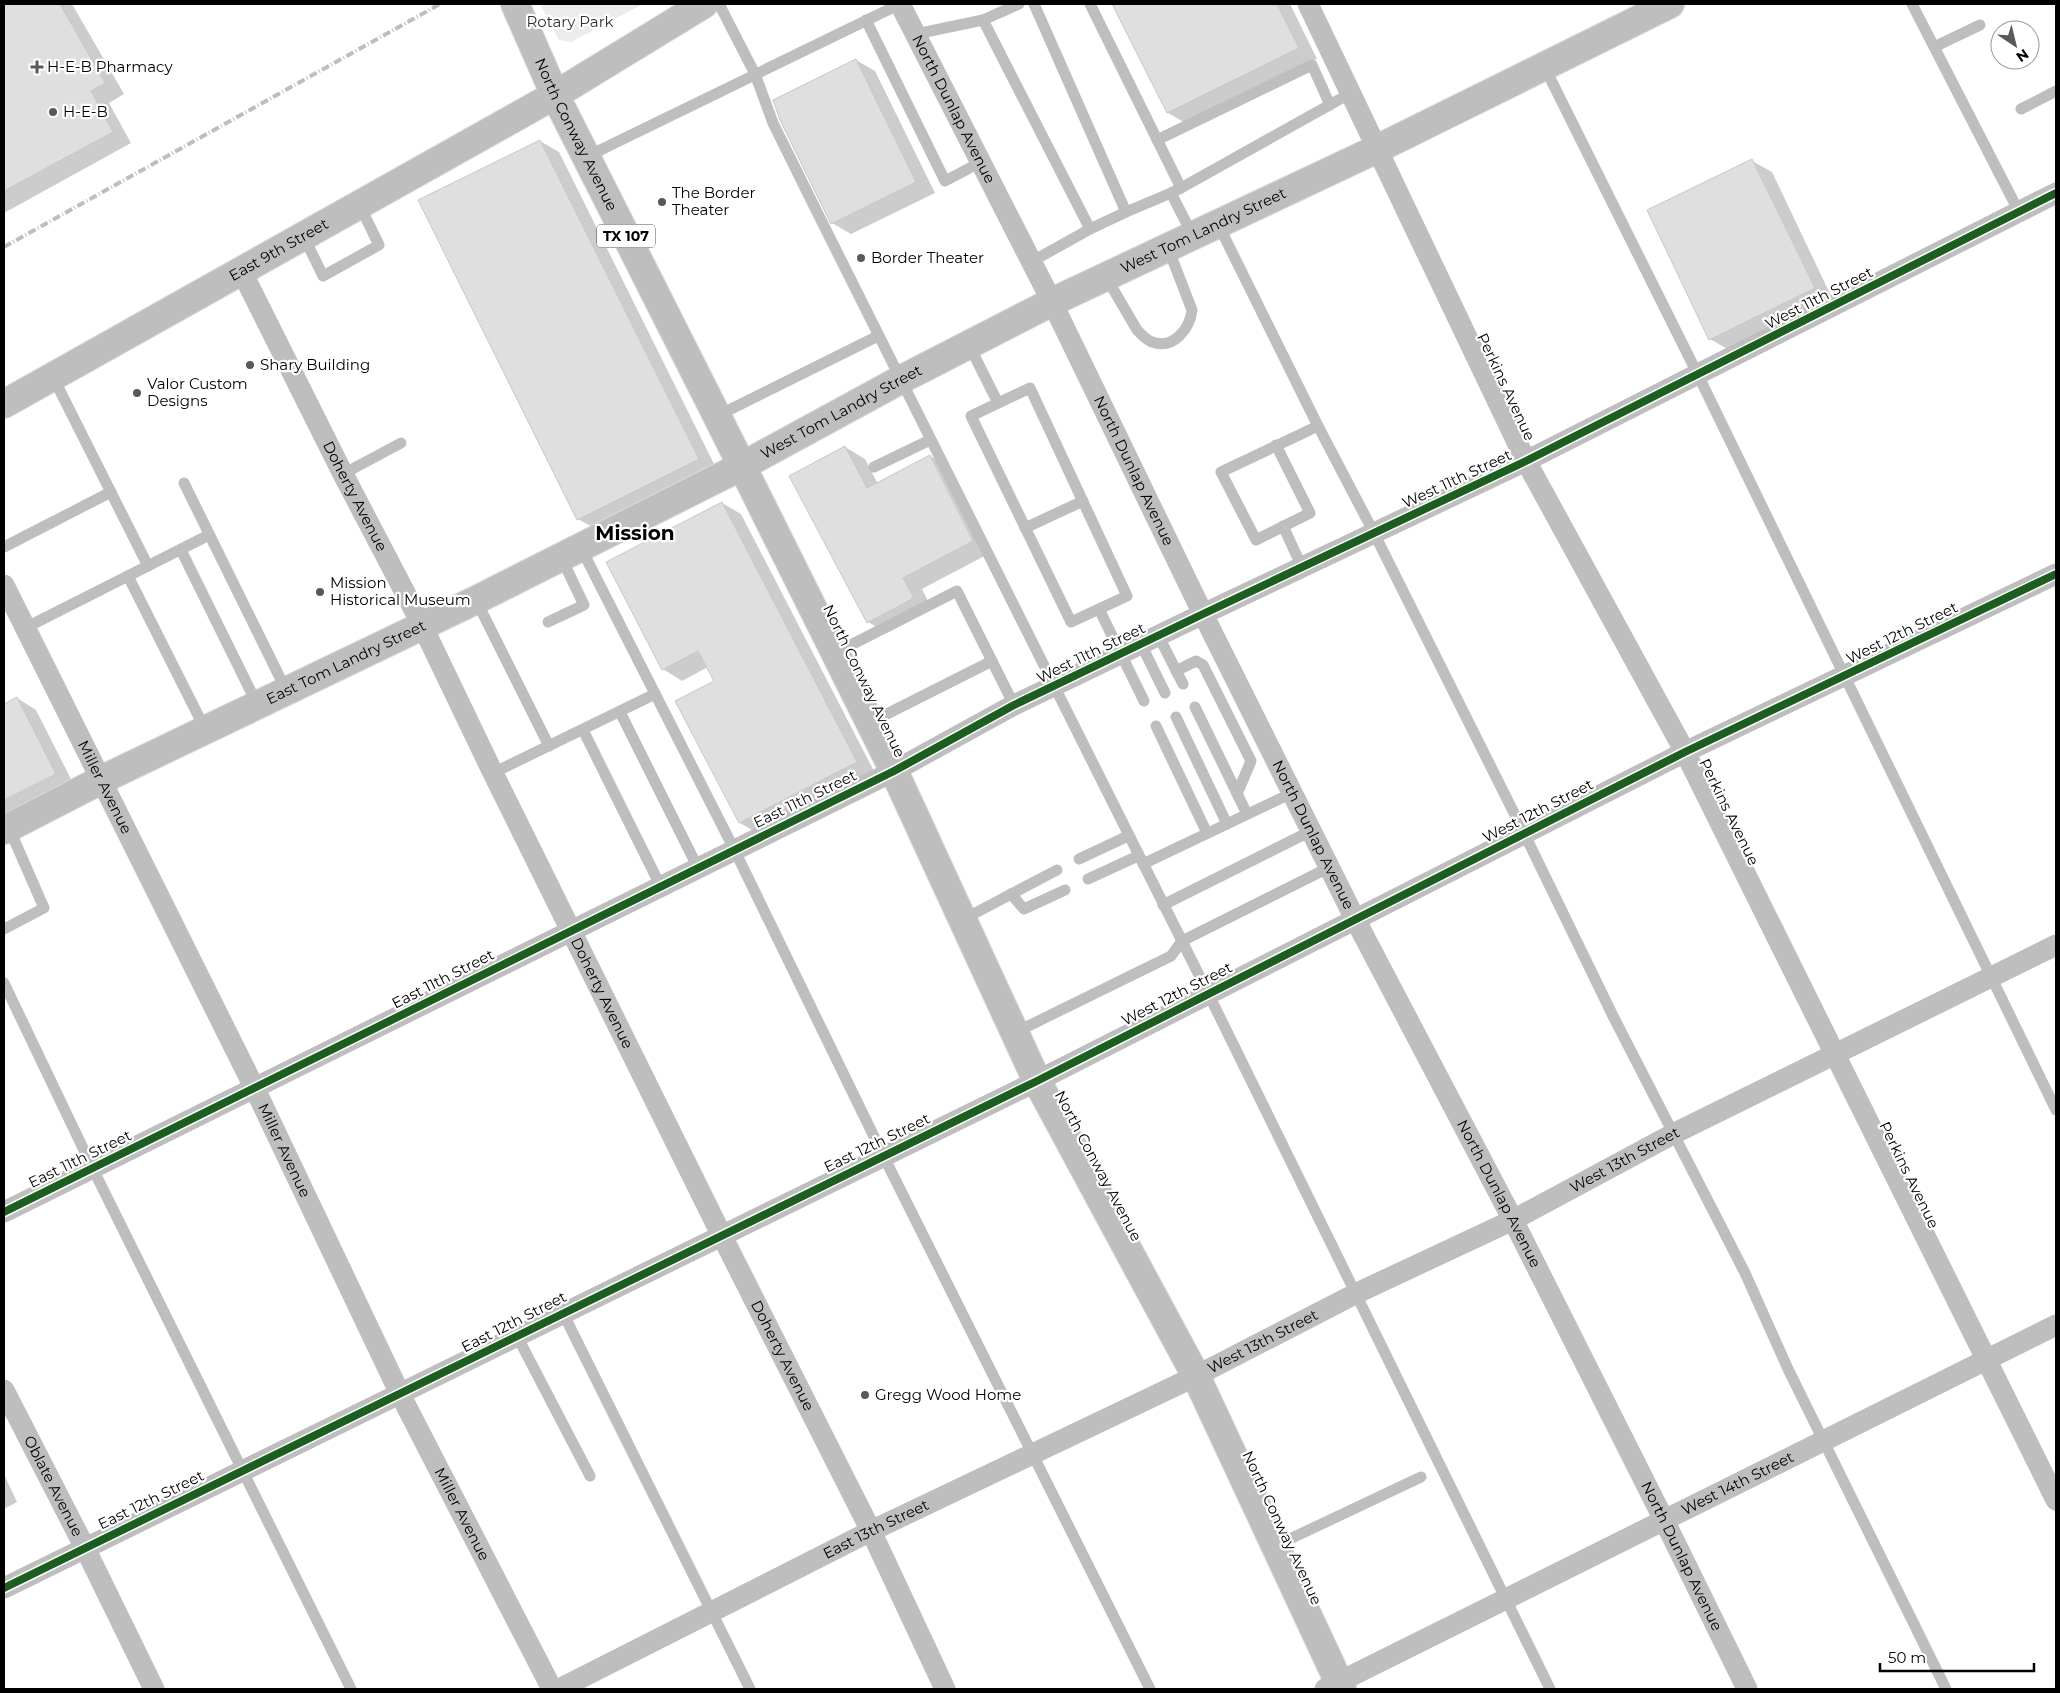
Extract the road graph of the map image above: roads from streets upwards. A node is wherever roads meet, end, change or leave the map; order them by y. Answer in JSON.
{"nodes":[{"id":1,"x":514,"y":4,"type":"edge"},
{"id":2,"x":704,"y":4,"type":"edge"},
{"id":3,"x":900,"y":4,"type":"edge"},
{"id":4,"x":1308,"y":4,"type":"edge"},
{"id":5,"x":1670,"y":4,"type":"edge"},
{"id":6,"x":555,"y":95,"type":"junction"},
{"id":7,"x":1377,"y":149,"type":"junction"},
{"id":8,"x":2056,"y":193,"type":"edge"},
{"id":9,"x":242,"y":272,"type":"junction"},
{"id":10,"x":1052,"y":302,"type":"junction"},
{"id":11,"x":4,"y":404,"type":"edge"},
{"id":12,"x":1526,"y":461,"type":"junction"},
{"id":13,"x":742,"y":466,"type":"junction"},
{"id":14,"x":2056,"y":574,"type":"edge"},
{"id":15,"x":4,"y":585,"type":"edge"},
{"id":16,"x":1203,"y":614,"type":"junction"},
{"id":17,"x":422,"y":625,"type":"junction"},
{"id":18,"x":1685,"y":752,"type":"junction"},
{"id":19,"x":894,"y":771,"type":"junction"},
{"id":20,"x":101,"y":780,"type":"junction"},
{"id":21,"x":6,"y":829,"type":"edge"},
{"id":22,"x":1355,"y":919,"type":"junction"},
{"id":23,"x":572,"y":930,"type":"junction"},
{"id":24,"x":2056,"y":946,"type":"edge"},
{"id":25,"x":1834,"y":1056,"type":"junction"},
{"id":26,"x":1037,"y":1081,"type":"junction"},
{"id":27,"x":255,"y":1089,"type":"junction"},
{"id":28,"x":4,"y":1212,"type":"edge"},
{"id":29,"x":1513,"y":1220,"type":"junction"},
{"id":30,"x":721,"y":1234,"type":"junction"},
{"id":31,"x":2056,"y":1325,"type":"edge"},
{"id":32,"x":1985,"y":1360,"type":"junction"},
{"id":33,"x":1196,"y":1376,"type":"junction"},
{"id":34,"x":4,"y":1390,"type":"edge"},
{"id":35,"x":400,"y":1394,"type":"junction"},
{"id":36,"x":2056,"y":1500,"type":"edge"},
{"id":37,"x":1664,"y":1520,"type":"junction"},
{"id":38,"x":871,"y":1531,"type":"junction"},
{"id":39,"x":85,"y":1548,"type":"junction"},
{"id":40,"x":4,"y":1588,"type":"edge"},
{"id":41,"x":1335,"y":1687,"type":"edge"},
{"id":42,"x":154,"y":1689,"type":"edge"},
{"id":43,"x":552,"y":1689,"type":"edge"},
{"id":44,"x":559,"y":1689,"type":"edge"},
{"id":45,"x":945,"y":1689,"type":"edge"},
{"id":46,"x":1746,"y":1689,"type":"edge"}],
"edges":[{"from":1,"to":6,"type":"main road","name":"North Conway Avenue","number":"TX 107"},
{"from":2,"to":6,"type":"main road","name":"East 9th Street"},
{"from":3,"to":10,"type":"street","name":"North Dunlap Avenue"},
{"from":4,"to":7,"type":"street","name":"Perkins Avenue"},
{"from":5,"to":7,"type":"main road","name":"West Tom Landry Street"},
{"from":6,"to":9,"type":"main road","name":"East 9th Street"},
{"from":6,"to":13,"type":"main road","name":"North Conway Avenue","number":"TX 107"},
{"from":7,"to":10,"type":"main road","name":"West Tom Landry Street"},
{"from":7,"to":12,"type":"street","name":"Perkins Avenue"},
{"from":8,"to":12,"type":"street","name":"West 11th Street"},
{"from":9,"to":11,"type":"main road","name":"East 9th Street"},
{"from":9,"to":17,"type":"street","name":"Doherty Avenue"},
{"from":10,"to":13,"type":"main road","name":"West Tom Landry Street"},
{"from":10,"to":16,"type":"street","name":"North Dunlap Avenue"},
{"from":12,"to":16,"type":"street","name":"West 11th Street"},
{"from":12,"to":18,"type":"street","name":"Perkins Avenue"},
{"from":13,"to":17,"type":"main road","name":"East Tom Landry Street"},
{"from":13,"to":19,"type":"main road","name":"North Conway Avenue","number":"TX 107"},
{"from":14,"to":18,"type":"street","name":"West 12th Street"},
{"from":15,"to":20,"type":"street","name":"Miller Avenue"},
{"from":16,"to":19,"type":"street","name":"West 11th Street"},
{"from":16,"to":22,"type":"street","name":"North Dunlap Avenue"},
{"from":17,"to":20,"type":"main road","name":"East Tom Landry Street"},
{"from":17,"to":23,"type":"street","name":"Doherty Avenue"},
{"from":18,"to":22,"type":"street","name":"West 12th Street"},
{"from":18,"to":25,"type":"street","name":"Perkins Avenue"},
{"from":19,"to":23,"type":"street","name":"East 11th Street"},
{"from":19,"to":26,"type":"main road","name":"North Conway Avenue","number":"TX 107"},
{"from":20,"to":21,"type":"main road","name":"East Tom Landry Street"},
{"from":20,"to":27,"type":"street","name":"Miller Avenue"},
{"from":22,"to":26,"type":"street","name":"West 12th Street"},
{"from":22,"to":29,"type":"street","name":"North Dunlap Avenue"},
{"from":23,"to":27,"type":"street","name":"East 11th Street"},
{"from":23,"to":30,"type":"street","name":"Doherty Avenue"},
{"from":24,"to":25,"type":"street","name":"West 13th Street"},
{"from":25,"to":29,"type":"street","name":"West 13th Street"},
{"from":25,"to":32,"type":"street","name":"Perkins Avenue"},
{"from":26,"to":30,"type":"street","name":"East 12th Street"},
{"from":26,"to":33,"type":"main road","name":"North Conway Avenue","number":"TX 107"},
{"from":27,"to":28,"type":"street","name":"East 11th Street"},
{"from":27,"to":35,"type":"street","name":"Miller Avenue"},
{"from":29,"to":33,"type":"street","name":"West 13th Street"},
{"from":29,"to":37,"type":"street","name":"North Dunlap Avenue"},
{"from":30,"to":35,"type":"street","name":"East 12th Street"},
{"from":30,"to":38,"type":"street","name":"Doherty Avenue"},
{"from":31,"to":32,"type":"street","name":"West 14th Street"},
{"from":32,"to":36,"type":"street","name":"Perkins Avenue"},
{"from":32,"to":37,"type":"street","name":"West 14th Street"},
{"from":33,"to":38,"type":"street","name":"East 13th Street"},
{"from":33,"to":41,"type":"main road","name":"North Conway Avenue","number":"TX 107"},
{"from":34,"to":39,"type":"street","name":"Oblate Avenue"},
{"from":35,"to":39,"type":"street","name":"East 12th Street"},
{"from":35,"to":43,"type":"street","name":"Miller Avenue"},
{"from":37,"to":41,"type":"street","name":"West 14th Street"},
{"from":37,"to":46,"type":"street","name":"North Dunlap Avenue"},
{"from":38,"to":44,"type":"street","name":"East 13th Street"},
{"from":38,"to":45,"type":"street","name":"Doherty Avenue"},
{"from":39,"to":40,"type":"street","name":"East 12th Street"},
{"from":39,"to":42,"type":"street","name":"Oblate Avenue"}]}
